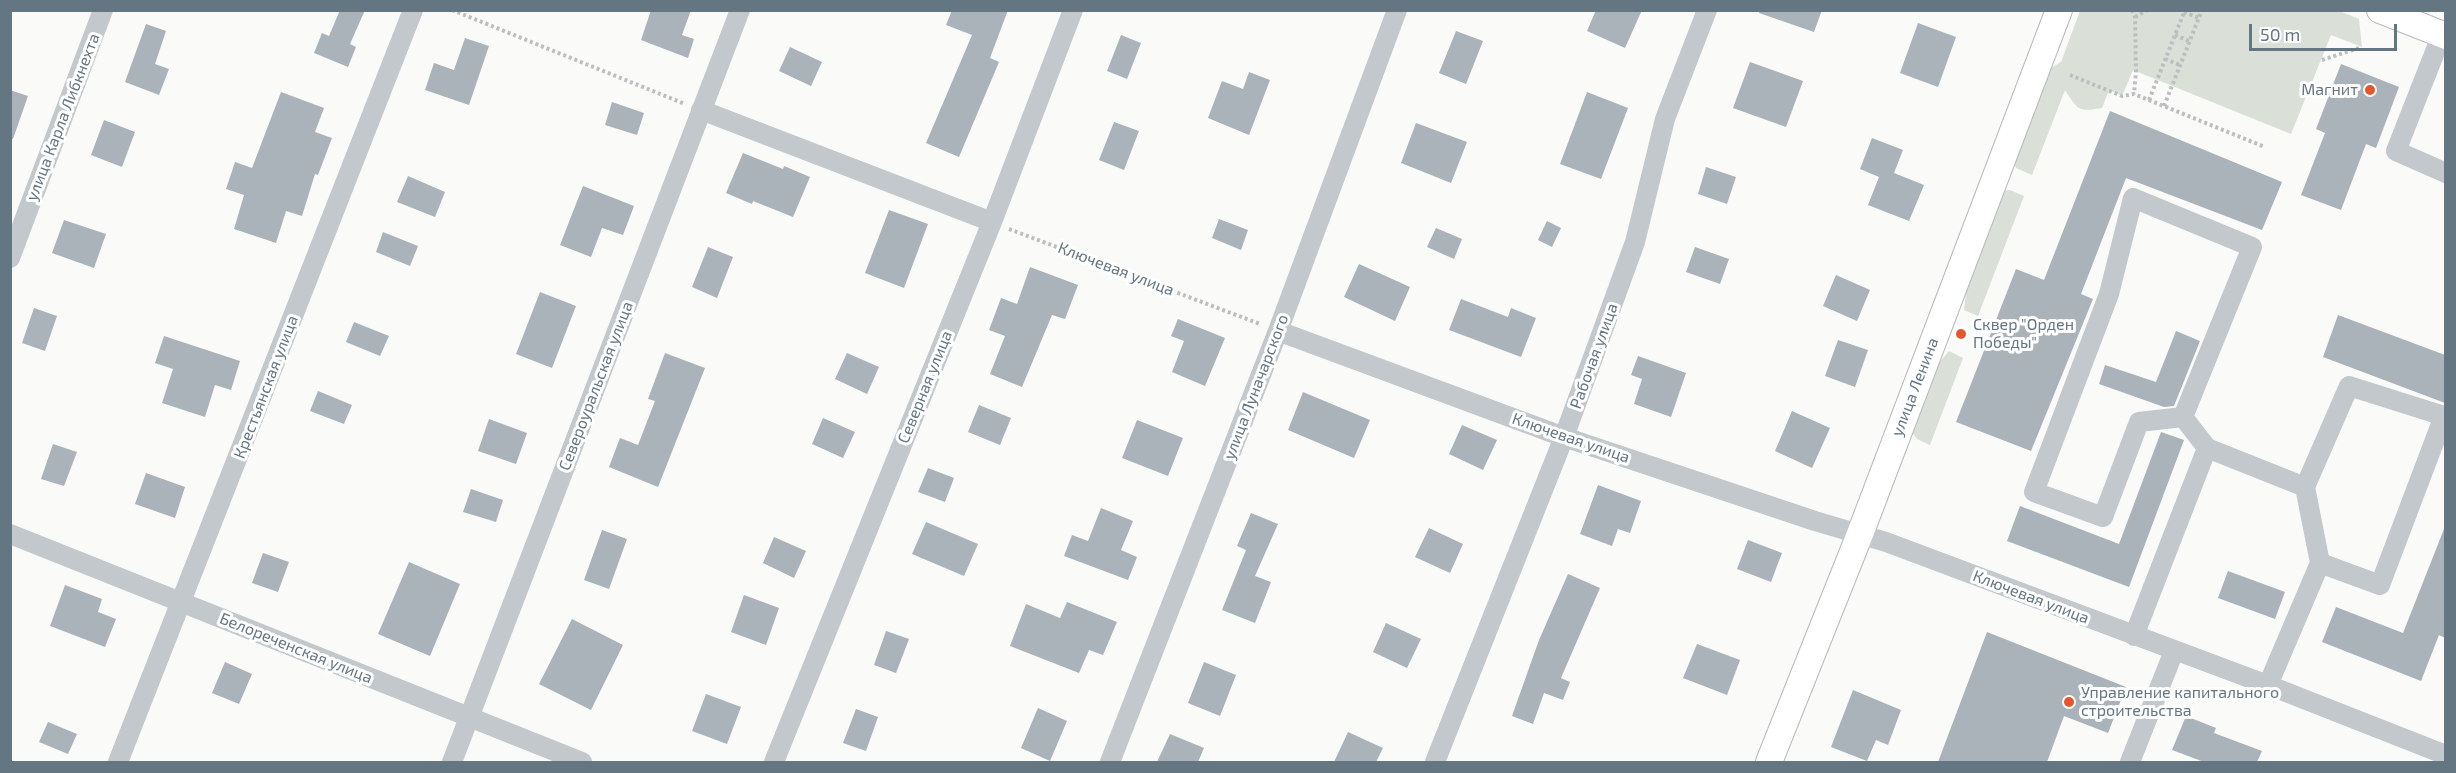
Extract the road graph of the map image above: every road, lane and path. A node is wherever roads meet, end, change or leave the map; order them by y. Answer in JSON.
{"nodes":[{"id":1,"x":103,"y":10,"type":"edge"},
{"id":2,"x":413,"y":10,"type":"edge"},
{"id":3,"x":452,"y":10,"type":"edge"},
{"id":4,"x":740,"y":10,"type":"edge"},
{"id":5,"x":1073,"y":10,"type":"edge"},
{"id":6,"x":1397,"y":10,"type":"edge"},
{"id":7,"x":1707,"y":10,"type":"edge"},
{"id":8,"x":2058,"y":10,"type":"edge"},
{"id":9,"x":2132,"y":10,"type":"edge"},
{"id":10,"x":2147,"y":10,"type":"edge"},
{"id":11,"x":2202,"y":10,"type":"edge"},
{"id":12,"x":2185,"y":11,"type":"edge"},
{"id":13,"x":2390,"y":12,"type":"edge"},
{"id":14,"x":2135,"y":18,"type":"junction"},
{"id":15,"x":2199,"y":18,"type":"junction"},
{"id":16,"x":2175,"y":35,"type":"junction"},
{"id":17,"x":2444,"y":35,"type":"edge"},
{"id":18,"x":2189,"y":41,"type":"junction"},
{"id":19,"x":2362,"y":47,"type":"dead end"},
{"id":20,"x":2165,"y":59,"type":"junction"},
{"id":21,"x":2322,"y":60,"type":"dead end"},
{"id":22,"x":2180,"y":65,"type":"junction"},
{"id":23,"x":2070,"y":75,"type":"dead end"},
{"id":24,"x":2134,"y":94,"type":"junction"},
{"id":25,"x":2149,"y":100,"type":"junction"},
{"id":26,"x":2164,"y":106,"type":"junction"},
{"id":27,"x":701,"y":110,"type":"junction"},
{"id":28,"x":2265,"y":147,"type":"dead end"},
{"id":29,"x":2445,"y":173,"type":"edge"},
{"id":30,"x":992,"y":222,"type":"junction"},
{"id":31,"x":10,"y":258,"type":"edge"},
{"id":32,"x":1278,"y":331,"type":"junction"},
{"id":33,"x":2183,"y":417,"type":"junction"},
{"id":34,"x":1564,"y":437,"type":"junction"},
{"id":35,"x":2207,"y":448,"type":"junction"},
{"id":36,"x":2305,"y":487,"type":"junction"},
{"id":37,"x":10,"y":534,"type":"edge"},
{"id":38,"x":1860,"y":534,"type":"junction"},
{"id":39,"x":2320,"y":562,"type":"junction"},
{"id":40,"x":182,"y":602,"type":"junction"},
{"id":41,"x":2134,"y":636,"type":"junction"},
{"id":42,"x":2174,"y":651,"type":"junction"},
{"id":43,"x":2268,"y":685,"type":"junction"},
{"id":44,"x":469,"y":717,"type":"junction"},
{"id":45,"x":2423,"y":755,"type":"edge"},
{"id":46,"x":2445,"y":755,"type":"edge"},
{"id":47,"x":118,"y":762,"type":"edge"},
{"id":48,"x":452,"y":762,"type":"edge"},
{"id":49,"x":582,"y":762,"type":"edge"},
{"id":50,"x":774,"y":762,"type":"edge"},
{"id":51,"x":1110,"y":762,"type":"edge"},
{"id":52,"x":1435,"y":762,"type":"edge"},
{"id":53,"x":1769,"y":762,"type":"edge"},
{"id":54,"x":2130,"y":762,"type":"edge"}],
"edges":[{"from":1,"to":31,"type":"street","name":"улица Карла Либкнехта"},
{"from":2,"to":40,"type":"street","name":"Крестьянская улица"},
{"from":3,"to":27,"type":"path"},
{"from":4,"to":27,"type":"street","name":"Североуральская улица"},
{"from":5,"to":30,"type":"street","name":"Северная улица"},
{"from":6,"to":32,"type":"street","name":"улица Луначарского"},
{"from":7,"to":34,"type":"street","name":"Рабочая улица"},
{"from":8,"to":38,"type":"main road","name":"улица Ленина"},
{"from":9,"to":14,"type":"path"},
{"from":10,"to":14,"type":"path"},
{"from":11,"to":15,"type":"path"},
{"from":12,"to":15,"type":"path"},
{"from":12,"to":16,"type":"path"},
{"from":13,"to":17,"type":"main road"},
{"from":14,"to":24,"type":"path"},
{"from":15,"to":18,"type":"path"},
{"from":16,"to":18,"type":"path"},
{"from":16,"to":20,"type":"path"},
{"from":17,"to":29,"type":"street"},
{"from":18,"to":22,"type":"path"},
{"from":19,"to":21,"type":"path"},
{"from":20,"to":22,"type":"path"},
{"from":20,"to":25,"type":"path"},
{"from":22,"to":26,"type":"path"},
{"from":23,"to":24,"type":"path"},
{"from":24,"to":25,"type":"path"},
{"from":25,"to":26,"type":"path"},
{"from":26,"to":28,"type":"path"},
{"from":27,"to":30,"type":"street"},
{"from":27,"to":44,"type":"street","name":"Североуральская улица"},
{"from":30,"to":32,"type":"path","name":"Ключевая улица"},
{"from":30,"to":50,"type":"street","name":"Северная улица"},
{"from":32,"to":34,"type":"street","name":"Ключевая улица"},
{"from":32,"to":51,"type":"street","name":"улица Луначарского"},
{"from":33,"to":33,"type":"street"},
{"from":33,"to":35,"type":"street"},
{"from":34,"to":38,"type":"street","name":"Ключевая улица"},
{"from":34,"to":52,"type":"street","name":"Рабочая улица"},
{"from":35,"to":36,"type":"street"},
{"from":35,"to":41,"type":"street"},
{"from":36,"to":39,"type":"street"},
{"from":36,"to":39,"type":"street"},
{"from":37,"to":40,"type":"street","name":"Белореченская улица"},
{"from":38,"to":41,"type":"street","name":"Ключевая улица"},
{"from":38,"to":53,"type":"main road","name":"улица Ленина"},
{"from":39,"to":43,"type":"street"},
{"from":40,"to":44,"type":"street","name":"Белореченская улица"},
{"from":40,"to":47,"type":"street","name":"Крестьянская улица"},
{"from":41,"to":42,"type":"street","name":"Ключевая улица"},
{"from":42,"to":43,"type":"street","name":"Ключевая улица"},
{"from":42,"to":54,"type":"street"},
{"from":43,"to":45,"type":"street","name":"Ключевая улица"},
{"from":44,"to":48,"type":"street","name":"Североуральская улица"},
{"from":44,"to":49,"type":"street","name":"Белореченская улица"},
{"from":45,"to":46,"type":"street","name":"Ключевая улица"}]}
